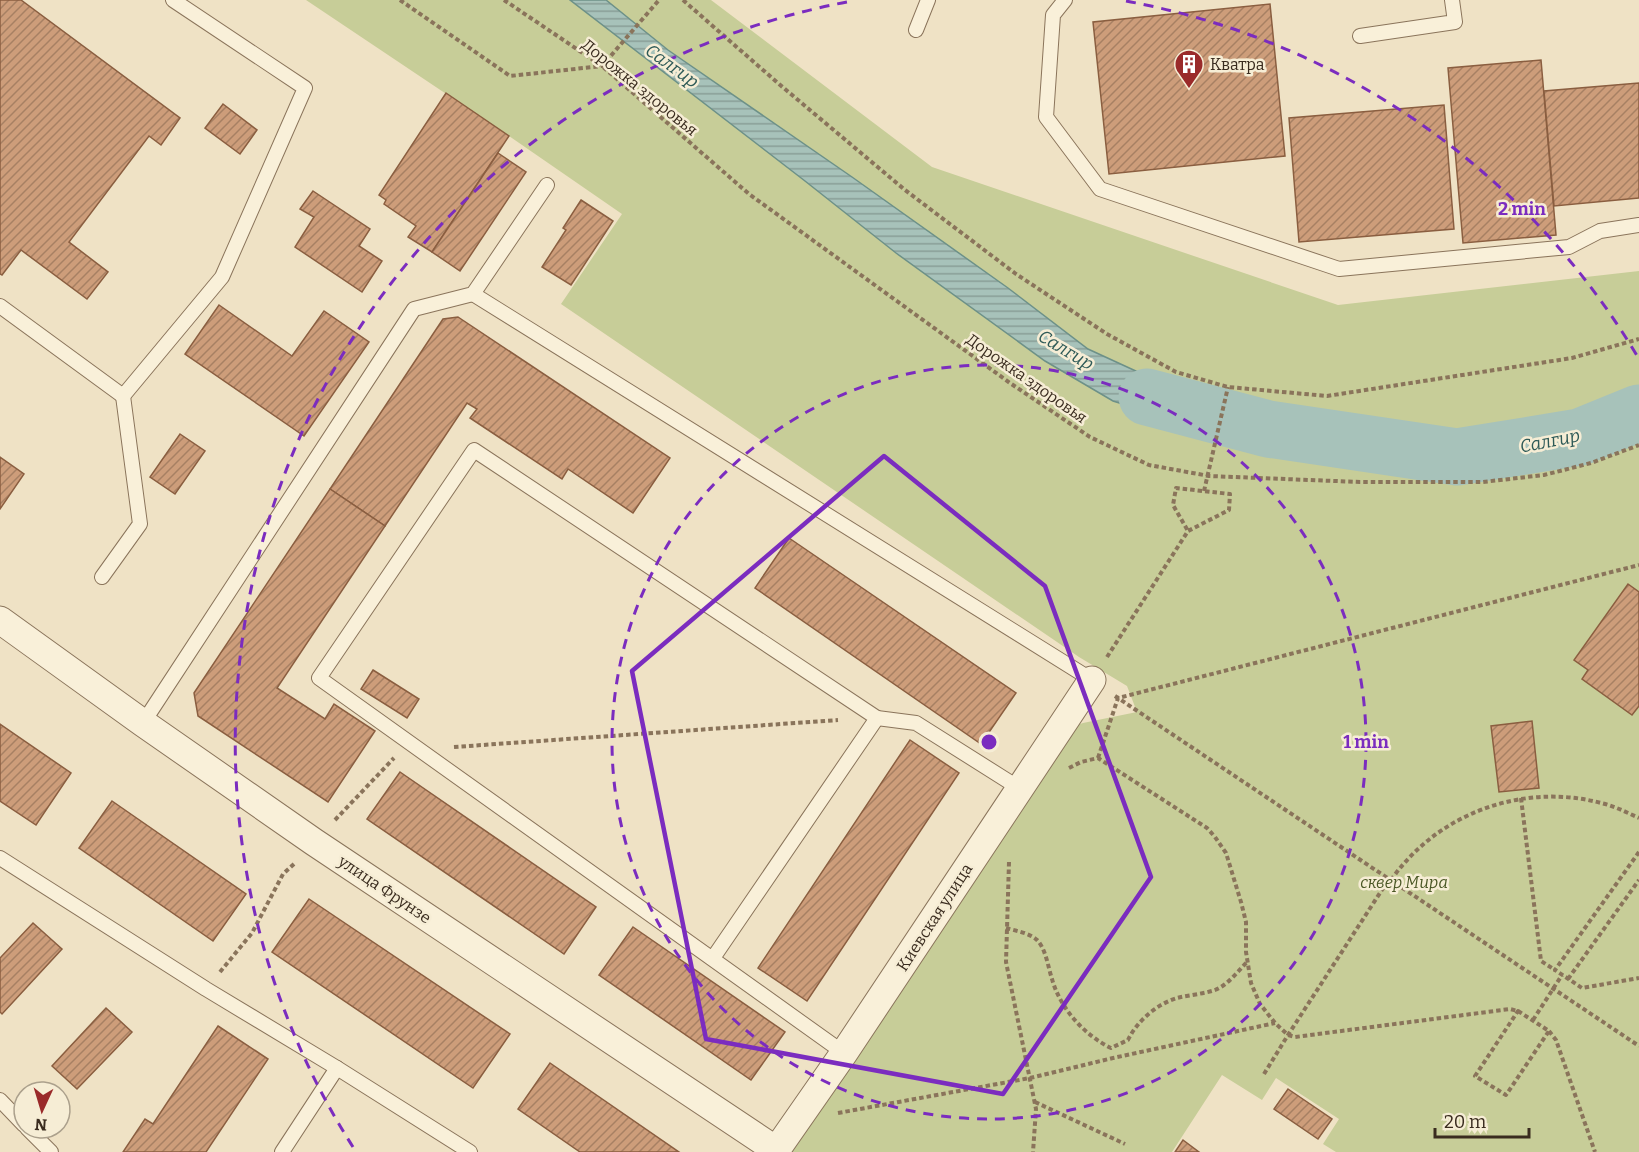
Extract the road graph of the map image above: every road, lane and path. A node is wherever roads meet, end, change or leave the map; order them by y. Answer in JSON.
{"nodes":[{"id":1,"x":173,"y":0,"type":"edge"},
{"id":2,"x":400,"y":0,"type":"edge"},
{"id":3,"x":504,"y":0,"type":"edge"},
{"id":4,"x":659,"y":0,"type":"edge"},
{"id":5,"x":682,"y":0,"type":"edge"},
{"id":6,"x":928,"y":0,"type":"edge"},
{"id":7,"x":1065,"y":0,"type":"edge"},
{"id":8,"x":1452,"y":0,"type":"edge"},
{"id":9,"x":915,"y":30,"type":"dead end"},
{"id":10,"x":1360,"y":36,"type":"dead end"},
{"id":11,"x":602,"y":66,"type":"junction"},
{"id":12,"x":547,"y":185,"type":"dead end"},
{"id":13,"x":1639,"y":225,"type":"edge"},
{"id":14,"x":473,"y":294,"type":"junction"},
{"id":15,"x":0,"y":306,"type":"edge"},
{"id":16,"x":1639,"y":339,"type":"edge"},
{"id":17,"x":1228,"y":387,"type":"junction"},
{"id":18,"x":123,"y":396,"type":"junction"},
{"id":19,"x":1639,"y":446,"type":"edge"},
{"id":20,"x":1209,"y":476,"type":"junction"},
{"id":21,"x":1204,"y":491,"type":"junction"},
{"id":22,"x":1188,"y":531,"type":"junction"},
{"id":23,"x":1639,"y":565,"type":"edge"},
{"id":24,"x":102,"y":577,"type":"dead end"},
{"id":25,"x":0,"y":620,"type":"edge"},
{"id":26,"x":1092,"y":680,"type":"junction"},
{"id":27,"x":1118,"y":698,"type":"junction"},
{"id":28,"x":877,"y":718,"type":"junction"},
{"id":29,"x":143,"y":723,"type":"junction"},
{"id":30,"x":1098,"y":758,"type":"junction"},
{"id":31,"x":1066,"y":770,"type":"dead end"},
{"id":32,"x":1019,"y":788,"type":"junction"},
{"id":33,"x":1521,"y":798,"type":"junction"},
{"id":34,"x":1639,"y":818,"type":"edge"},
{"id":35,"x":1639,"y":852,"type":"edge"},
{"id":36,"x":1011,"y":857,"type":"dead end"},
{"id":37,"x":0,"y":858,"type":"edge"},
{"id":38,"x":1390,"y":879,"type":"junction"},
{"id":39,"x":1639,"y":880,"type":"edge"},
{"id":40,"x":1006,"y":928,"type":"junction"},
{"id":41,"x":713,"y":957,"type":"junction"},
{"id":42,"x":1247,"y":962,"type":"junction"},
{"id":43,"x":1555,"y":970,"type":"junction"},
{"id":44,"x":1562,"y":975,"type":"junction"},
{"id":45,"x":1639,"y":978,"type":"edge"},
{"id":46,"x":1568,"y":979,"type":"junction"},
{"id":47,"x":1553,"y":988,"type":"junction"},
{"id":48,"x":1518,"y":1011,"type":"junction"},
{"id":49,"x":1533,"y":1020,"type":"junction"},
{"id":50,"x":1275,"y":1023,"type":"junction"},
{"id":51,"x":1549,"y":1031,"type":"junction"},
{"id":52,"x":1288,"y":1035,"type":"junction"},
{"id":53,"x":1639,"y":1046,"type":"edge"},
{"id":54,"x":1111,"y":1048,"type":"junction"},
{"id":55,"x":844,"y":1053,"type":"junction"},
{"id":56,"x":1113,"y":1058,"type":"junction"},
{"id":57,"x":337,"y":1068,"type":"junction"},
{"id":58,"x":1264,"y":1074,"type":"dead end"},
{"id":59,"x":1030,"y":1078,"type":"junction"},
{"id":60,"x":0,"y":1100,"type":"edge"},
{"id":61,"x":1035,"y":1102,"type":"junction"},
{"id":62,"x":12,"y":1112,"type":"edge"},
{"id":63,"x":830,"y":1114,"type":"dead end"},
{"id":64,"x":39,"y":1140,"type":"edge"},
{"id":65,"x":1125,"y":1144,"type":"dead end"},
{"id":66,"x":777,"y":1151,"type":"edge"},
{"id":67,"x":51,"y":1152,"type":"edge"},
{"id":68,"x":282,"y":1152,"type":"edge"},
{"id":69,"x":470,"y":1152,"type":"edge"},
{"id":70,"x":1033,"y":1152,"type":"edge"},
{"id":71,"x":1595,"y":1152,"type":"edge"}],
"edges":[{"from":1,"to":18,"type":"lane"},
{"from":2,"to":11,"type":"path"},
{"from":3,"to":11,"type":"path","name":"Дорожка здоровья"},
{"from":4,"to":11,"type":"path"},
{"from":5,"to":17,"type":"path"},
{"from":6,"to":9,"type":"lane"},
{"from":7,"to":13,"type":"lane"},
{"from":8,"to":10,"type":"lane"},
{"from":11,"to":20,"type":"path","name":"Дорожка здоровья"},
{"from":12,"to":14,"type":"lane"},
{"from":14,"to":26,"type":"lane"},
{"from":14,"to":29,"type":"lane"},
{"from":15,"to":18,"type":"lane"},
{"from":16,"to":17,"type":"path"},
{"from":17,"to":20,"type":"path"},
{"from":18,"to":24,"type":"lane"},
{"from":19,"to":20,"type":"path","name":"Дорожка здоровья"},
{"from":20,"to":21,"type":"path"},
{"from":21,"to":22,"type":"path"},
{"from":21,"to":22,"type":"path"},
{"from":22,"to":26,"type":"path"},
{"from":23,"to":27,"type":"path"},
{"from":25,"to":29,"type":"street","name":"улица Фрунзе"},
{"from":26,"to":27,"type":"path"},
{"from":26,"to":32,"type":"street","name":"Киевская улица"},
{"from":27,"to":30,"type":"path"},
{"from":27,"to":38,"type":"path"},
{"from":28,"to":32,"type":"lane"},
{"from":28,"to":41,"type":"lane"},
{"from":28,"to":41,"type":"lane"},
{"from":29,"to":66,"type":"street","name":"улица Фрунзе"},
{"from":30,"to":31,"type":"path"},
{"from":30,"to":42,"type":"path"},
{"from":32,"to":55,"type":"street","name":"Киевская улица"},
{"from":33,"to":34,"type":"path"},
{"from":33,"to":38,"type":"path"},
{"from":33,"to":43,"type":"path"},
{"from":35,"to":43,"type":"path"},
{"from":36,"to":40,"type":"path"},
{"from":37,"to":57,"type":"lane"},
{"from":38,"to":47,"type":"path"},
{"from":38,"to":52,"type":"path"},
{"from":39,"to":46,"type":"path"},
{"from":40,"to":54,"type":"path"},
{"from":40,"to":59,"type":"path"},
{"from":41,"to":55,"type":"lane"},
{"from":42,"to":50,"type":"path"},
{"from":42,"to":54,"type":"path"},
{"from":43,"to":44,"type":"path"},
{"from":44,"to":46,"type":"path"},
{"from":44,"to":47,"type":"path"},
{"from":45,"to":46,"type":"path"},
{"from":47,"to":49,"type":"path"},
{"from":47,"to":53,"type":"path"},
{"from":48,"to":49,"type":"path"},
{"from":48,"to":51,"type":"path"},
{"from":48,"to":52,"type":"path"},
{"from":49,"to":51,"type":"path"},
{"from":50,"to":52,"type":"path"},
{"from":50,"to":56,"type":"path"},
{"from":51,"to":71,"type":"path"},
{"from":52,"to":58,"type":"path"},
{"from":54,"to":56,"type":"path"},
{"from":55,"to":66,"type":"street","name":"Киевская улица"},
{"from":56,"to":59,"type":"path"},
{"from":57,"to":68,"type":"lane"},
{"from":57,"to":69,"type":"lane"},
{"from":59,"to":61,"type":"path"},
{"from":59,"to":63,"type":"path"},
{"from":60,"to":62,"type":"lane"},
{"from":61,"to":65,"type":"path"},
{"from":61,"to":70,"type":"path"},
{"from":64,"to":67,"type":"lane"}]}
